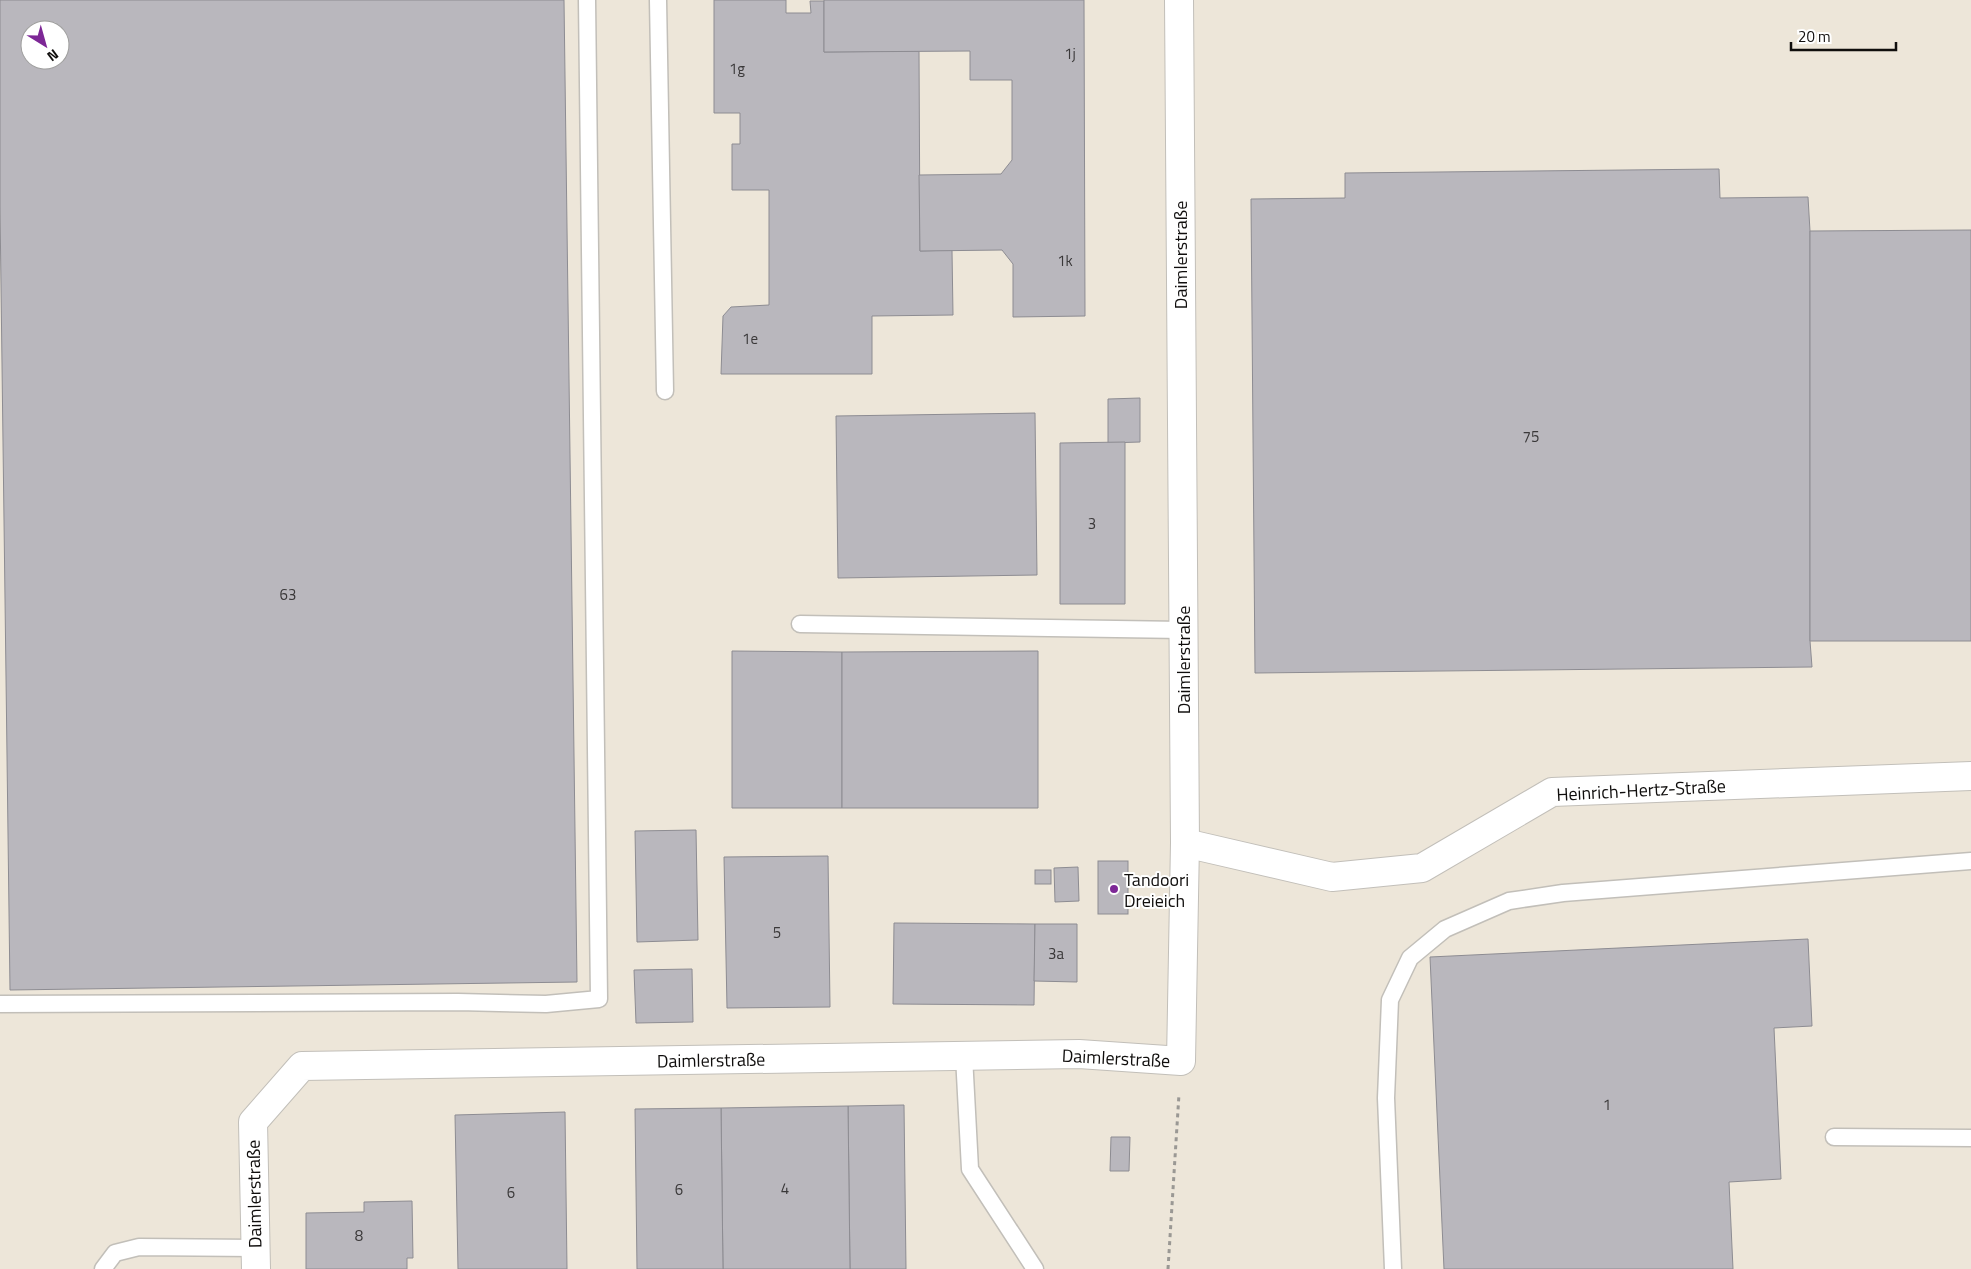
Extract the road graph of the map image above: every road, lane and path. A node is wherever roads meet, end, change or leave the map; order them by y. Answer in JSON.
{"nodes":[{"id":1,"x":588,"y":0,"type":"edge"},
{"id":2,"x":658,"y":0,"type":"edge"},
{"id":3,"x":1178,"y":0,"type":"edge"},
{"id":4,"x":665,"y":391,"type":"dead end"},
{"id":5,"x":800,"y":624,"type":"dead end"},
{"id":6,"x":1183,"y":630,"type":"junction"},
{"id":7,"x":1971,"y":776,"type":"edge"},
{"id":8,"x":1185,"y":842,"type":"junction"},
{"id":9,"x":1971,"y":861,"type":"edge"},
{"id":10,"x":0,"y":1004,"type":"edge"},
{"id":11,"x":964,"y":1056,"type":"junction"},
{"id":12,"x":1181,"y":1060,"type":"junction"},
{"id":13,"x":1834,"y":1137,"type":"dead end"},
{"id":14,"x":1971,"y":1138,"type":"edge"},
{"id":15,"x":255,"y":1258,"type":"edge"},
{"id":16,"x":103,"y":1269,"type":"edge"},
{"id":17,"x":1036,"y":1269,"type":"edge"},
{"id":18,"x":1168,"y":1269,"type":"edge"},
{"id":19,"x":1393,"y":1269,"type":"edge"}],
"edges":[{"from":1,"to":10,"type":"lane"},
{"from":2,"to":4,"type":"lane"},
{"from":3,"to":6,"type":"street","name":"Daimlerstraße"},
{"from":5,"to":6,"type":"lane"},
{"from":6,"to":8,"type":"street","name":"Daimlerstraße"},
{"from":7,"to":8,"type":"street","name":"Heinrich-Hertz-Straße"},
{"from":8,"to":12,"type":"street","name":"Daimlerstraße"},
{"from":9,"to":19,"type":"lane"},
{"from":11,"to":12,"type":"street","name":"Daimlerstraße"},
{"from":11,"to":15,"type":"street","name":"Daimlerstraße"},
{"from":11,"to":17,"type":"lane"},
{"from":12,"to":18,"type":"path"},
{"from":13,"to":14,"type":"lane"},
{"from":15,"to":16,"type":"lane"}]}
